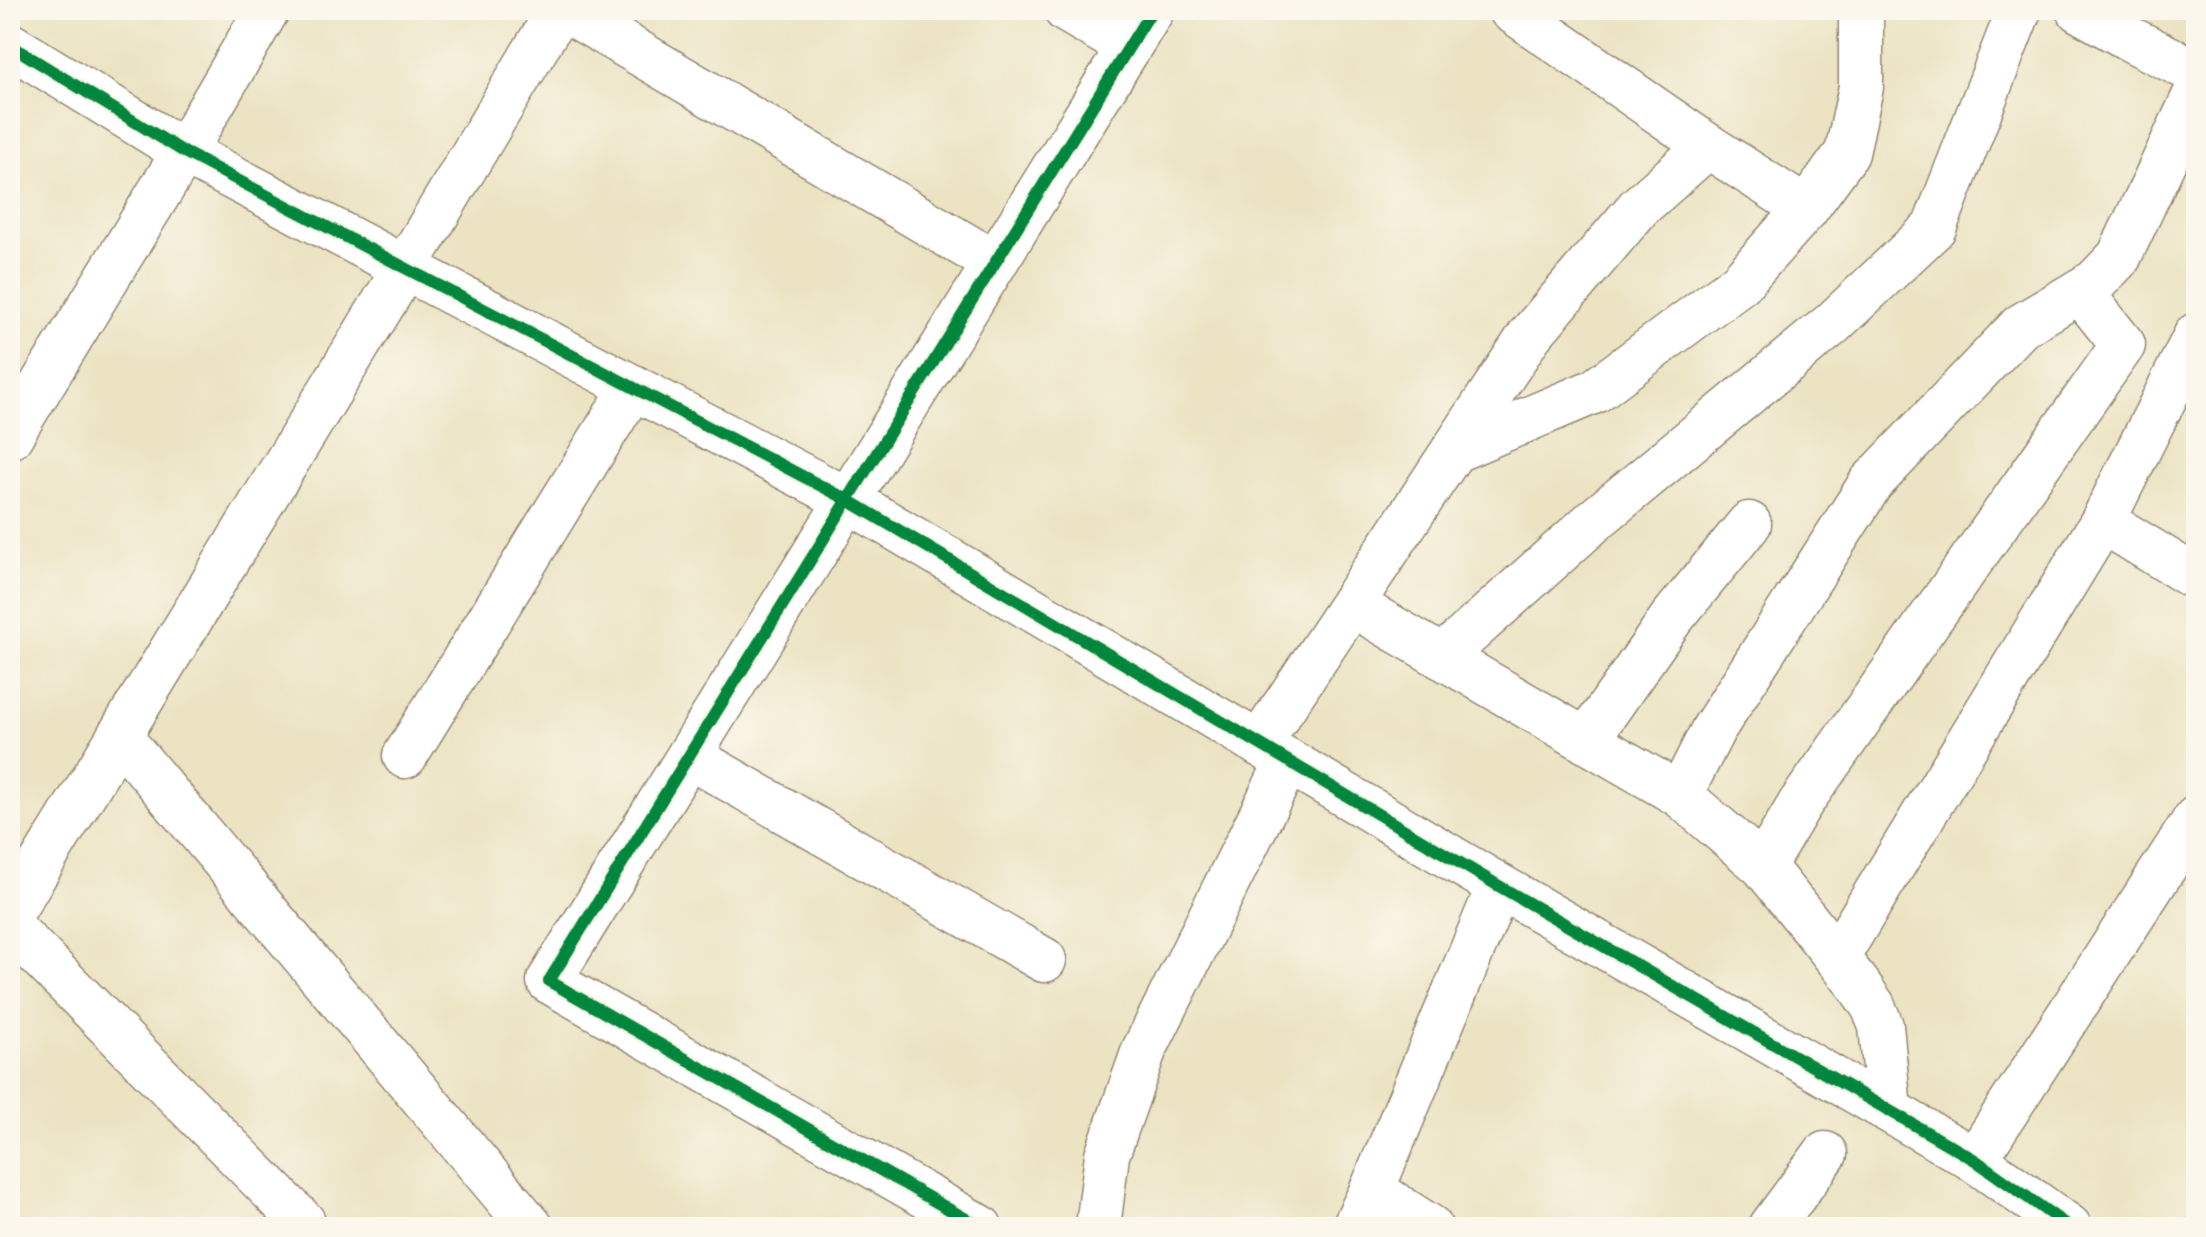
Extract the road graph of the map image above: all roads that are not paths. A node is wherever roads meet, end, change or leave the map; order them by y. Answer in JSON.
{"nodes":[{"id":1,"x":267,"y":10,"type":"edge"},
{"id":2,"x":559,"y":10,"type":"edge"},
{"id":3,"x":566,"y":10,"type":"edge"},
{"id":4,"x":1066,"y":10,"type":"edge"},
{"id":5,"x":1152,"y":10,"type":"edge"},
{"id":6,"x":1511,"y":10,"type":"edge"},
{"id":7,"x":1861,"y":10,"type":"edge"},
{"id":8,"x":2019,"y":10,"type":"edge"},
{"id":9,"x":2079,"y":10,"type":"edge"},
{"id":10,"x":10,"y":45,"type":"edge"},
{"id":11,"x":1129,"y":47,"type":"junction"},
{"id":12,"x":2196,"y":72,"type":"edge"},
{"id":13,"x":2191,"y":118,"type":"edge"},
{"id":14,"x":1708,"y":146,"type":"junction"},
{"id":15,"x":184,"y":152,"type":"junction"},
{"id":16,"x":1806,"y":209,"type":"junction"},
{"id":17,"x":995,"y":263,"type":"junction"},
{"id":18,"x":405,"y":268,"type":"junction"},
{"id":19,"x":2080,"y":291,"type":"junction"},
{"id":20,"x":2196,"y":335,"type":"edge"},
{"id":21,"x":633,"y":387,"type":"junction"},
{"id":22,"x":10,"y":437,"type":"edge"},
{"id":23,"x":1455,"y":450,"type":"junction"},
{"id":24,"x":848,"y":500,"type":"junction"},
{"id":25,"x":2103,"y":521,"type":"junction"},
{"id":26,"x":1749,"y":524,"type":"dead end"},
{"id":27,"x":2196,"y":578,"type":"edge"},
{"id":28,"x":1353,"y":605,"type":"junction"},
{"id":29,"x":1442,"y":657,"type":"junction"},
{"id":30,"x":119,"y":736,"type":"junction"},
{"id":31,"x":1586,"y":741,"type":"junction"},
{"id":32,"x":1274,"y":752,"type":"junction"},
{"id":33,"x":405,"y":756,"type":"dead end"},
{"id":34,"x":689,"y":756,"type":"junction"},
{"id":35,"x":1680,"y":795,"type":"junction"},
{"id":36,"x":2196,"y":818,"type":"edge"},
{"id":37,"x":1763,"y":866,"type":"junction"},
{"id":38,"x":1499,"y":886,"type":"junction"},
{"id":39,"x":10,"y":915,"type":"edge"},
{"id":40,"x":10,"y":926,"type":"edge"},
{"id":41,"x":1837,"y":957,"type":"junction"},
{"id":42,"x":1044,"y":960,"type":"dead end"},
{"id":43,"x":1889,"y":1110,"type":"junction"},
{"id":44,"x":1825,"y":1154,"type":"dead end"},
{"id":45,"x":1975,"y":1160,"type":"junction"},
{"id":46,"x":1363,"y":1208,"type":"edge"},
{"id":47,"x":301,"y":1227,"type":"edge"},
{"id":48,"x":531,"y":1227,"type":"edge"},
{"id":49,"x":980,"y":1227,"type":"edge"},
{"id":50,"x":1098,"y":1227,"type":"edge"},
{"id":51,"x":1430,"y":1227,"type":"edge"},
{"id":52,"x":1771,"y":1227,"type":"edge"},
{"id":53,"x":2069,"y":1227,"type":"edge"}],
"edges":[{"from":1,"to":15,"type":"street"},
{"from":2,"to":18,"type":"street"},
{"from":3,"to":17,"type":"street"},
{"from":4,"to":11,"type":"street"},
{"from":5,"to":11,"type":"street"},
{"from":6,"to":14,"type":"street"},
{"from":7,"to":16,"type":"street"},
{"from":8,"to":29,"type":"street"},
{"from":9,"to":12,"type":"street"},
{"from":10,"to":15,"type":"street"},
{"from":11,"to":17,"type":"street"},
{"from":13,"to":19,"type":"street"},
{"from":14,"to":16,"type":"street"},
{"from":14,"to":23,"type":"street"},
{"from":15,"to":18,"type":"street"},
{"from":15,"to":22,"type":"street"},
{"from":16,"to":23,"type":"street"},
{"from":17,"to":24,"type":"street"},
{"from":18,"to":21,"type":"street"},
{"from":18,"to":30,"type":"street"},
{"from":19,"to":35,"type":"street"},
{"from":19,"to":37,"type":"street"},
{"from":20,"to":25,"type":"street"},
{"from":21,"to":24,"type":"street"},
{"from":21,"to":33,"type":"street"},
{"from":23,"to":28,"type":"street"},
{"from":24,"to":32,"type":"street"},
{"from":24,"to":34,"type":"street"},
{"from":25,"to":27,"type":"street"},
{"from":25,"to":41,"type":"street"},
{"from":26,"to":31,"type":"street"},
{"from":28,"to":29,"type":"street"},
{"from":28,"to":32,"type":"street"},
{"from":29,"to":31,"type":"street"},
{"from":30,"to":39,"type":"street"},
{"from":30,"to":48,"type":"street"},
{"from":31,"to":35,"type":"street"},
{"from":32,"to":38,"type":"street"},
{"from":32,"to":50,"type":"street"},
{"from":34,"to":42,"type":"street"},
{"from":34,"to":49,"type":"street"},
{"from":35,"to":37,"type":"street"},
{"from":36,"to":45,"type":"street"},
{"from":37,"to":41,"type":"street"},
{"from":38,"to":43,"type":"street"},
{"from":38,"to":46,"type":"street"},
{"from":40,"to":47,"type":"street"},
{"from":41,"to":43,"type":"street"},
{"from":43,"to":45,"type":"street"},
{"from":44,"to":52,"type":"street"},
{"from":45,"to":53,"type":"street"},
{"from":46,"to":51,"type":"street"}]}
